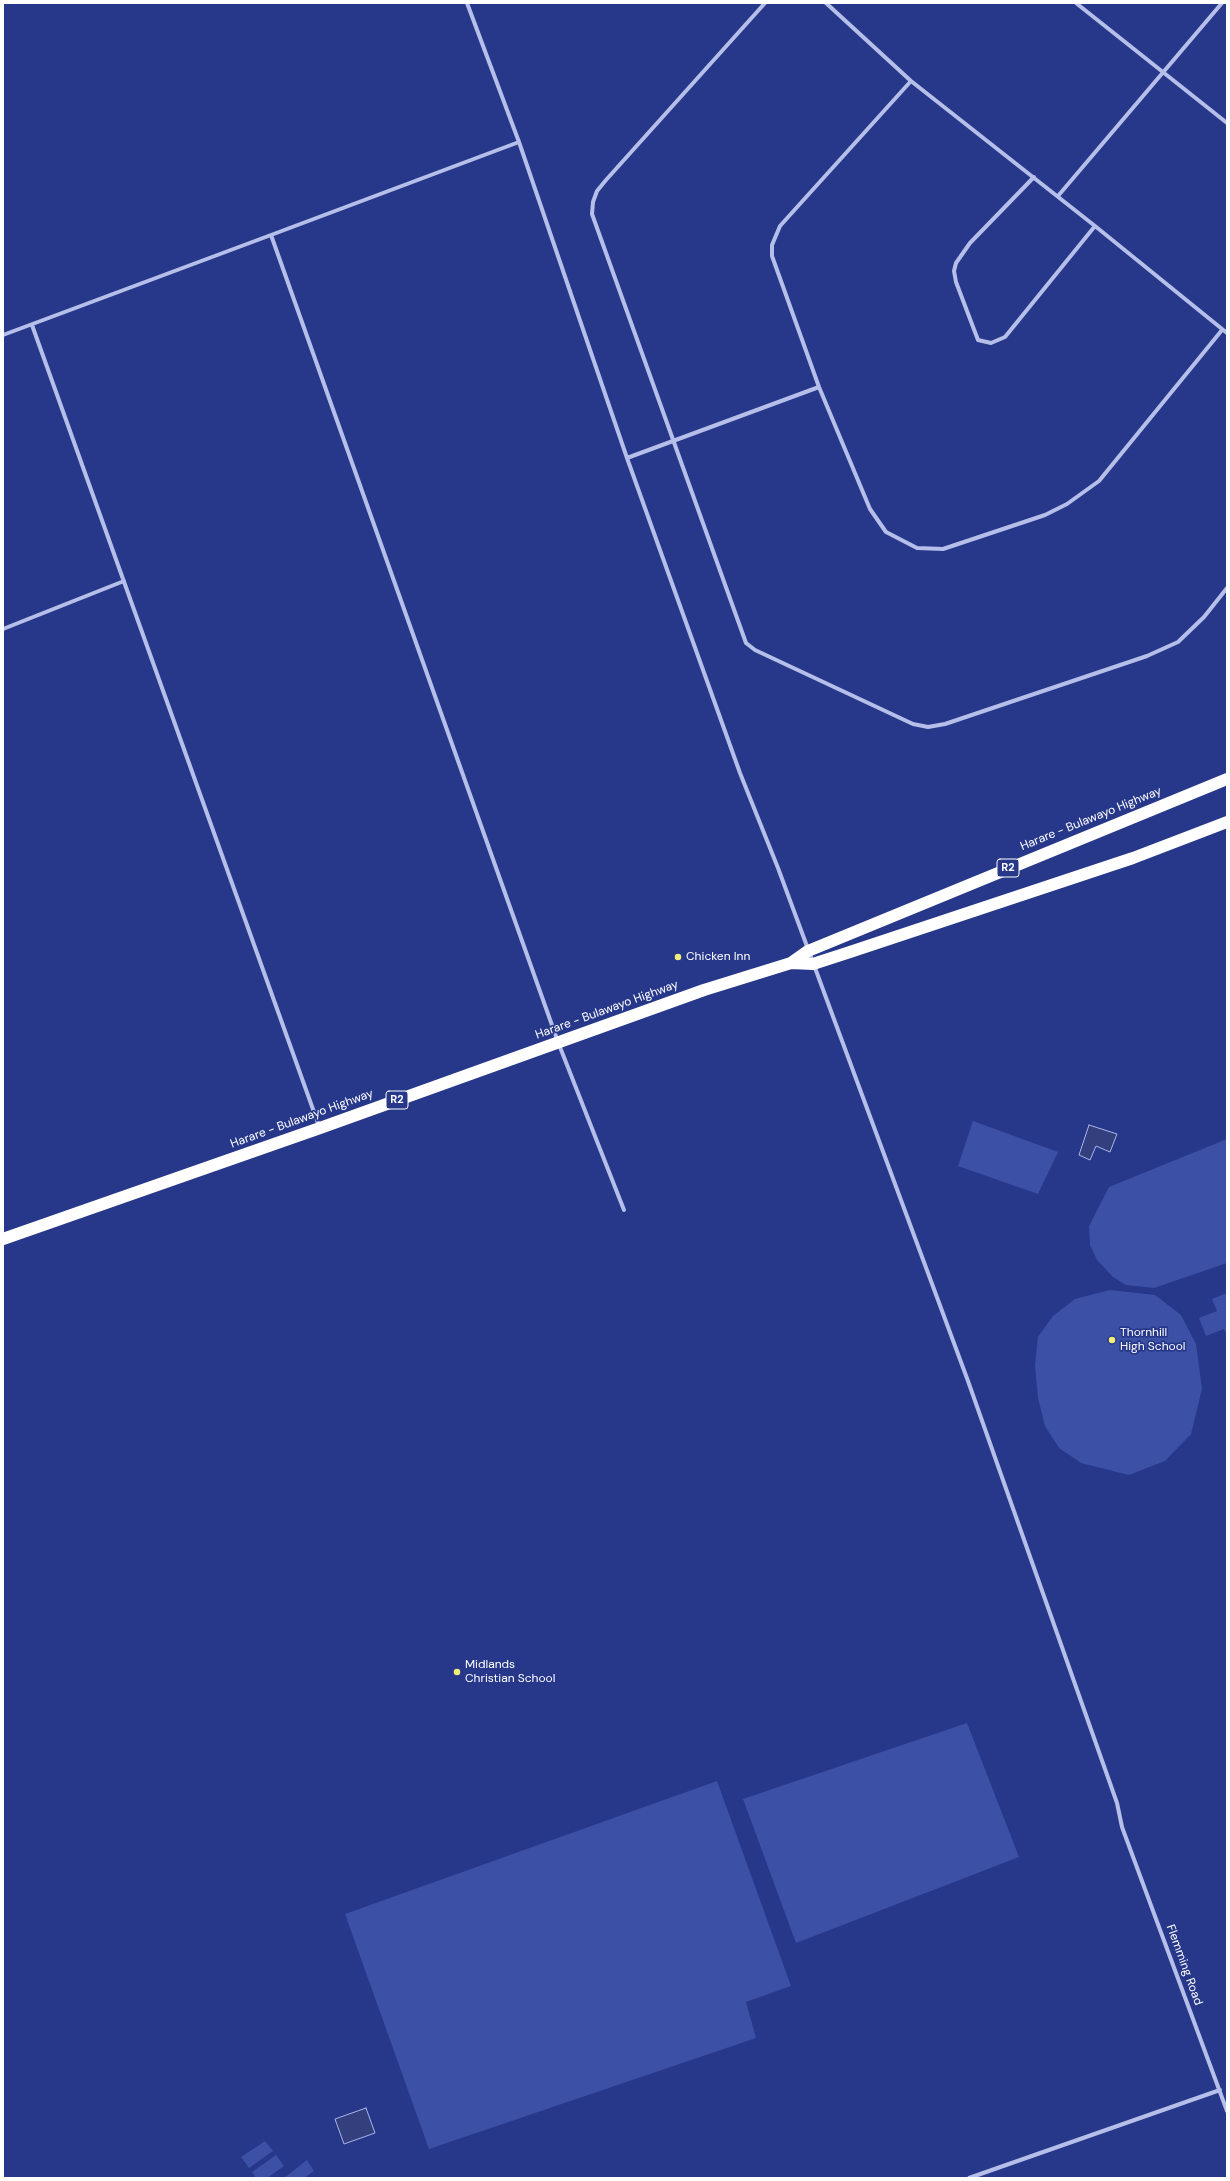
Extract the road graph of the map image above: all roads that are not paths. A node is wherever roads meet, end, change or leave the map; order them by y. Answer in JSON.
{"nodes":[{"id":1,"x":467,"y":3,"type":"edge"},
{"id":2,"x":765,"y":3,"type":"edge"},
{"id":3,"x":826,"y":3,"type":"edge"},
{"id":4,"x":1076,"y":3,"type":"edge"},
{"id":5,"x":1222,"y":3,"type":"edge"},
{"id":6,"x":1164,"y":73,"type":"junction"},
{"id":7,"x":911,"y":81,"type":"junction"},
{"id":8,"x":1227,"y":123,"type":"edge"},
{"id":9,"x":519,"y":142,"type":"junction"},
{"id":10,"x":1034,"y":177,"type":"junction"},
{"id":11,"x":1058,"y":196,"type":"junction"},
{"id":12,"x":1095,"y":226,"type":"junction"},
{"id":13,"x":271,"y":235,"type":"junction"},
{"id":14,"x":32,"y":325,"type":"junction"},
{"id":15,"x":1222,"y":330,"type":"junction"},
{"id":16,"x":1227,"y":333,"type":"edge"},
{"id":17,"x":3,"y":335,"type":"edge"},
{"id":18,"x":819,"y":387,"type":"junction"},
{"id":19,"x":674,"y":440,"type":"junction"},
{"id":20,"x":627,"y":458,"type":"junction"},
{"id":21,"x":124,"y":581,"type":"junction"},
{"id":22,"x":1227,"y":588,"type":"edge"},
{"id":23,"x":3,"y":629,"type":"edge"},
{"id":24,"x":1227,"y":779,"type":"edge"},
{"id":25,"x":1227,"y":822,"type":"edge"},
{"id":26,"x":808,"y":951,"type":"junction"},
{"id":27,"x":791,"y":963,"type":"junction"},
{"id":28,"x":813,"y":964,"type":"junction"},
{"id":29,"x":558,"y":1042,"type":"junction"},
{"id":30,"x":320,"y":1128,"type":"junction"},
{"id":31,"x":624,"y":1210,"type":"dead end"},
{"id":32,"x":3,"y":1239,"type":"edge"},
{"id":33,"x":1220,"y":2090,"type":"junction"},
{"id":34,"x":1227,"y":2111,"type":"edge"},
{"id":35,"x":969,"y":2178,"type":"edge"}],
"edges":[{"from":1,"to":9,"type":"street","name":"Flemming Road"},
{"from":2,"to":19,"type":"street"},
{"from":3,"to":7,"type":"street"},
{"from":4,"to":6,"type":"street"},
{"from":5,"to":6,"type":"street"},
{"from":6,"to":8,"type":"street"},
{"from":6,"to":11,"type":"street"},
{"from":7,"to":10,"type":"street"},
{"from":7,"to":18,"type":"street"},
{"from":9,"to":13,"type":"street"},
{"from":9,"to":20,"type":"street","name":"Flemming Road"},
{"from":10,"to":11,"type":"street"},
{"from":10,"to":12,"type":"street"},
{"from":11,"to":12,"type":"street"},
{"from":12,"to":15,"type":"street"},
{"from":13,"to":14,"type":"street"},
{"from":13,"to":29,"type":"street"},
{"from":14,"to":17,"type":"street"},
{"from":14,"to":21,"type":"street"},
{"from":15,"to":16,"type":"street"},
{"from":15,"to":18,"type":"street"},
{"from":18,"to":19,"type":"street"},
{"from":19,"to":20,"type":"street"},
{"from":19,"to":22,"type":"street"},
{"from":20,"to":26,"type":"street","name":"Flemming Road"},
{"from":21,"to":23,"type":"street"},
{"from":21,"to":30,"type":"street"},
{"from":24,"to":26,"type":"highway","name":"Harare - Bulawayo Highway","number":"R2"},
{"from":25,"to":28,"type":"highway","name":"Harare - Bulawayo Highway","number":"R2"},
{"from":26,"to":27,"type":"highway","name":"Harare - Bulawayo Highway","number":"R2"},
{"from":26,"to":28,"type":"street","name":"Flemming Road"},
{"from":27,"to":28,"type":"highway","name":"Harare - Bulawayo Highway","number":"R2"},
{"from":27,"to":29,"type":"highway","name":"Harare - Bulawayo Highway","number":"R2"},
{"from":28,"to":33,"type":"street","name":"Flemming Road"},
{"from":29,"to":30,"type":"highway","name":"Harare - Bulawayo Highway","number":"R2"},
{"from":29,"to":31,"type":"street"},
{"from":30,"to":32,"type":"highway","name":"Harare - Bulawayo Highway","number":"R2"},
{"from":33,"to":34,"type":"street","name":"Flemming Road"},
{"from":33,"to":35,"type":"street"}]}
